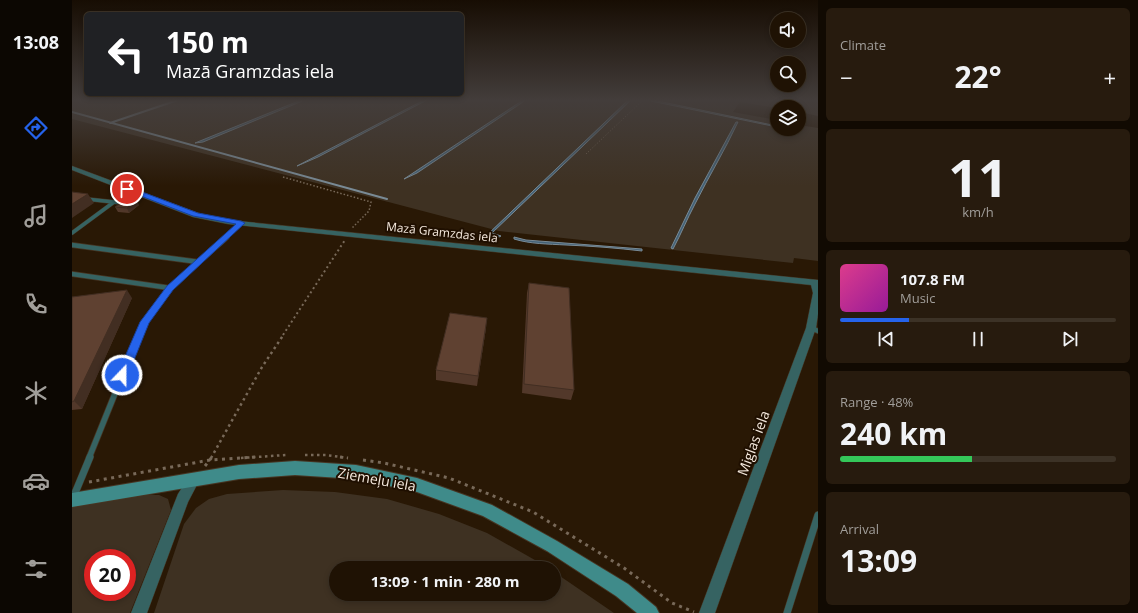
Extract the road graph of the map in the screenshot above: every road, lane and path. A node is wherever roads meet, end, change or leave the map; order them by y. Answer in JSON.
{"nodes":[{"id":1,"x":613,"y":129,"type":"edge"},
{"id":2,"x":586,"y":154,"type":"dead end"},
{"id":3,"x":72,"y":168,"type":"edge"},
{"id":4,"x":283,"y":177,"type":"dead end"},
{"id":5,"x":79,"y":198,"type":"edge"},
{"id":6,"x":114,"y":202,"type":"junction"},
{"id":7,"x":122,"y":203,"type":"edge"},
{"id":8,"x":241,"y":223,"type":"junction"},
{"id":9,"x":72,"y":233,"type":"edge"},
{"id":10,"x":350,"y":235,"type":"junction"},
{"id":11,"x":72,"y":245,"type":"edge"},
{"id":12,"x":199,"y":262,"type":"junction"},
{"id":13,"x":72,"y":274,"type":"edge"},
{"id":14,"x":816,"y":283,"type":"edge"},
{"id":15,"x":170,"y":288,"type":"junction"},
{"id":16,"x":815,"y":317,"type":"edge"},
{"id":17,"x":814,"y":330,"type":"edge"},
{"id":18,"x":289,"y":455,"type":"dead end"},
{"id":19,"x":304,"y":455,"type":"dead end"},
{"id":20,"x":210,"y":460,"type":"junction"},
{"id":21,"x":194,"y":478,"type":"junction"},
{"id":22,"x":79,"y":484,"type":"junction"},
{"id":23,"x":72,"y":500,"type":"edge"},
{"id":24,"x":818,"y":515,"type":"edge"},
{"id":25,"x":139,"y":613,"type":"edge"},
{"id":26,"x":650,"y":613,"type":"edge"},
{"id":27,"x":696,"y":613,"type":"edge"},
{"id":28,"x":707,"y":613,"type":"edge"},
{"id":29,"x":786,"y":613,"type":"edge"}],
"edges":[{"from":1,"to":2,"type":"path"},
{"from":3,"to":8,"type":"street","name":"Mazā Gramzdas iela"},
{"from":4,"to":10,"type":"path"},
{"from":5,"to":6,"type":"lane"},
{"from":6,"to":7,"type":"lane"},
{"from":6,"to":9,"type":"lane"},
{"from":8,"to":10,"type":"street","name":"Mazā Gramzdas iela"},
{"from":8,"to":12,"type":"lane"},
{"from":10,"to":14,"type":"street","name":"Mazā Gramzdas iela"},
{"from":10,"to":20,"type":"path"},
{"from":11,"to":12,"type":"lane"},
{"from":12,"to":15,"type":"lane"},
{"from":13,"to":15,"type":"lane"},
{"from":14,"to":16,"type":"street","name":"Miglas iela"},
{"from":15,"to":22,"type":"lane"},
{"from":16,"to":17,"type":"street","name":"Miglas iela"},
{"from":17,"to":28,"type":"street","name":"Miglas iela"},
{"from":18,"to":20,"type":"path"},
{"from":19,"to":27,"type":"path"},
{"from":20,"to":21,"type":"path"},
{"from":20,"to":22,"type":"path"},
{"from":21,"to":23,"type":"street","name":"Ziemeļu iela"},
{"from":21,"to":25,"type":"street"},
{"from":21,"to":26,"type":"street","name":"Ziemeļu iela"},
{"from":22,"to":23,"type":"lane"},
{"from":24,"to":29,"type":"lane"}]}
